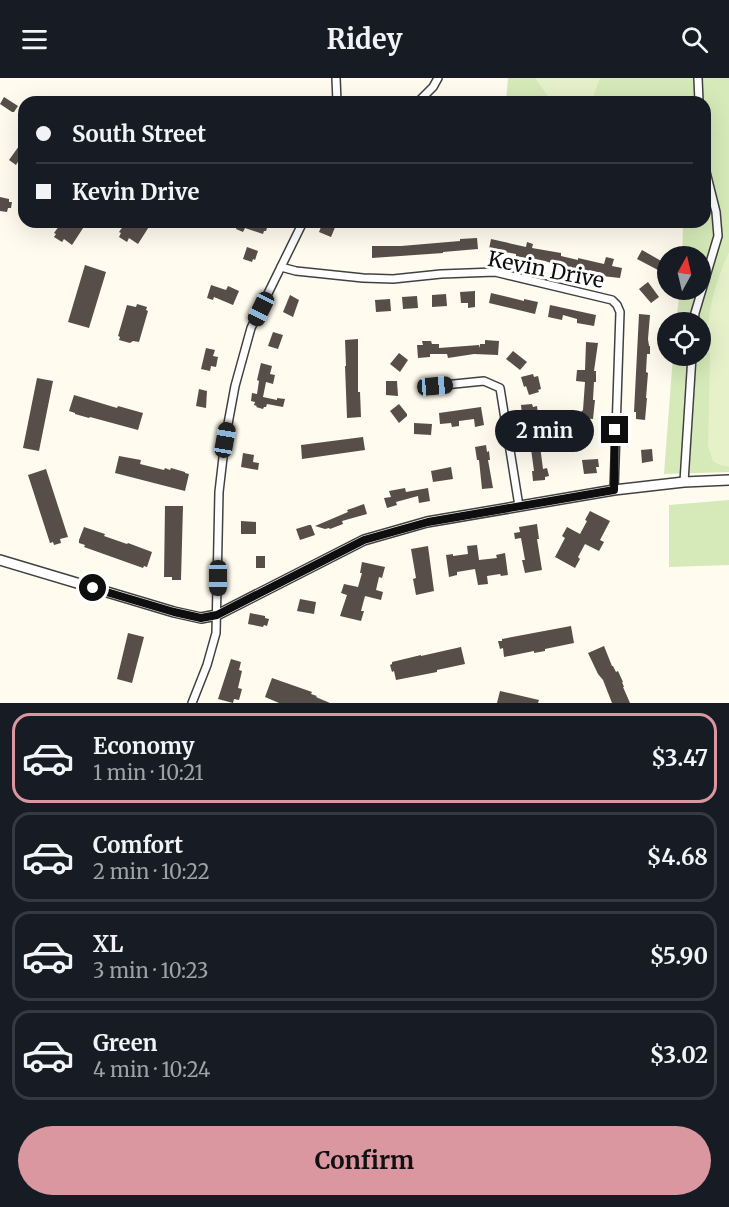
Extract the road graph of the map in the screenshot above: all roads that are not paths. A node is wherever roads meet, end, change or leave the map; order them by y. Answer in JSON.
{"nodes":[{"id":1,"x":336,"y":78,"type":"edge"},
{"id":2,"x":438,"y":78,"type":"edge"},
{"id":3,"x":698,"y":78,"type":"edge"},
{"id":4,"x":337,"y":96,"type":"edge"},
{"id":5,"x":424,"y":96,"type":"edge"},
{"id":6,"x":699,"y":96,"type":"edge"},
{"id":7,"x":711,"y":190,"type":"edge"},
{"id":8,"x":300,"y":228,"type":"edge"},
{"id":9,"x":281,"y":267,"type":"junction"},
{"id":10,"x":696,"y":312,"type":"edge"},
{"id":11,"x":691,"y":366,"type":"edge"},
{"id":12,"x":435,"y":386,"type":"dead end"},
{"id":13,"x":729,"y":480,"type":"edge"},
{"id":14,"x":684,"y":482,"type":"junction"},
{"id":15,"x":614,"y":490,"type":"junction"},
{"id":16,"x":519,"y":506,"type":"junction"},
{"id":17,"x":0,"y":560,"type":"edge"},
{"id":18,"x":217,"y":615,"type":"junction"},
{"id":19,"x":192,"y":703,"type":"edge"}],
"edges":[{"from":1,"to":4,"type":"street"},
{"from":2,"to":5,"type":"street"},
{"from":3,"to":6,"type":"street"},
{"from":7,"to":10,"type":"street"},
{"from":8,"to":9,"type":"street"},
{"from":9,"to":15,"type":"street","name":"Kevin Drive"},
{"from":9,"to":18,"type":"street"},
{"from":11,"to":14,"type":"street"},
{"from":12,"to":16,"type":"street"},
{"from":13,"to":14,"type":"street"},
{"from":14,"to":15,"type":"street"},
{"from":15,"to":16,"type":"street"},
{"from":16,"to":18,"type":"street"},
{"from":17,"to":18,"type":"street"},
{"from":18,"to":19,"type":"street"}]}
